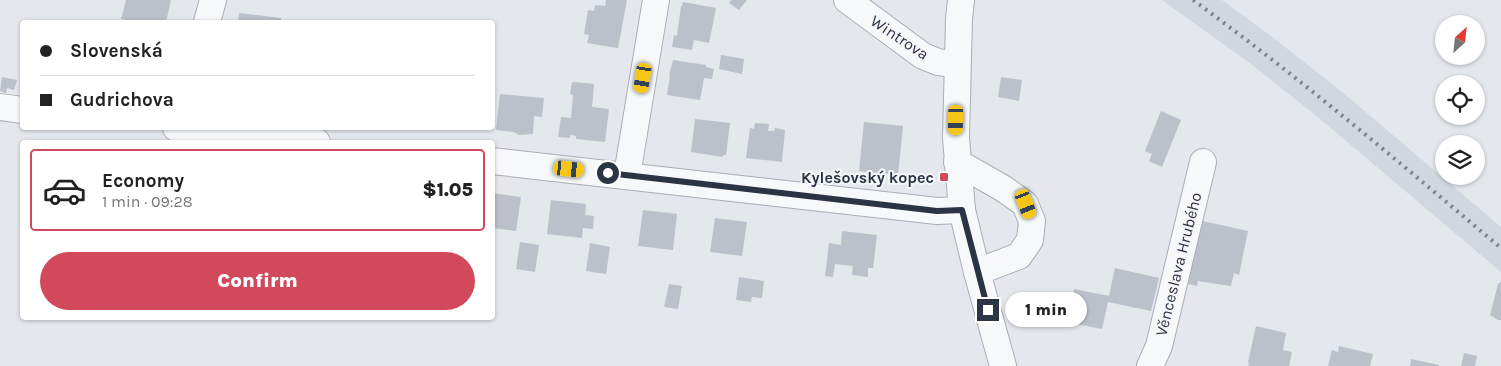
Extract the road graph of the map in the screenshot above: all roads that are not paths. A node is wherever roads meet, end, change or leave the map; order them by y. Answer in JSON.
{"nodes":[{"id":1,"x":213,"y":0,"type":"edge"},
{"id":2,"x":656,"y":0,"type":"edge"},
{"id":3,"x":847,"y":0,"type":"edge"},
{"id":4,"x":961,"y":0,"type":"edge"},
{"id":5,"x":208,"y":20,"type":"edge"},
{"id":6,"x":957,"y":65,"type":"junction"},
{"id":7,"x":0,"y":108,"type":"edge"},
{"id":8,"x":20,"y":110,"type":"edge"},
{"id":9,"x":200,"y":130,"type":"edge"},
{"id":10,"x":297,"y":140,"type":"edge"},
{"id":11,"x":495,"y":161,"type":"edge"},
{"id":12,"x":957,"y":162,"type":"junction"},
{"id":13,"x":1203,"y":162,"type":"dead end"},
{"id":14,"x":627,"y":175,"type":"junction"},
{"id":15,"x":962,"y":210,"type":"junction"},
{"id":16,"x":977,"y":272,"type":"junction"},
{"id":17,"x":1003,"y":366,"type":"edge"},
{"id":18,"x":1150,"y":366,"type":"edge"}],
"edges":[{"from":1,"to":5,"type":"street"},
{"from":2,"to":14,"type":"street"},
{"from":3,"to":6,"type":"street","name":"Wintrova"},
{"from":4,"to":6,"type":"street"},
{"from":6,"to":12,"type":"street"},
{"from":7,"to":8,"type":"street"},
{"from":9,"to":10,"type":"street"},
{"from":11,"to":14,"type":"street"},
{"from":12,"to":15,"type":"street"},
{"from":12,"to":16,"type":"street"},
{"from":13,"to":18,"type":"street","name":"Věnceslava Hrubého"},
{"from":14,"to":15,"type":"street"},
{"from":15,"to":16,"type":"street"},
{"from":16,"to":17,"type":"street"}]}
